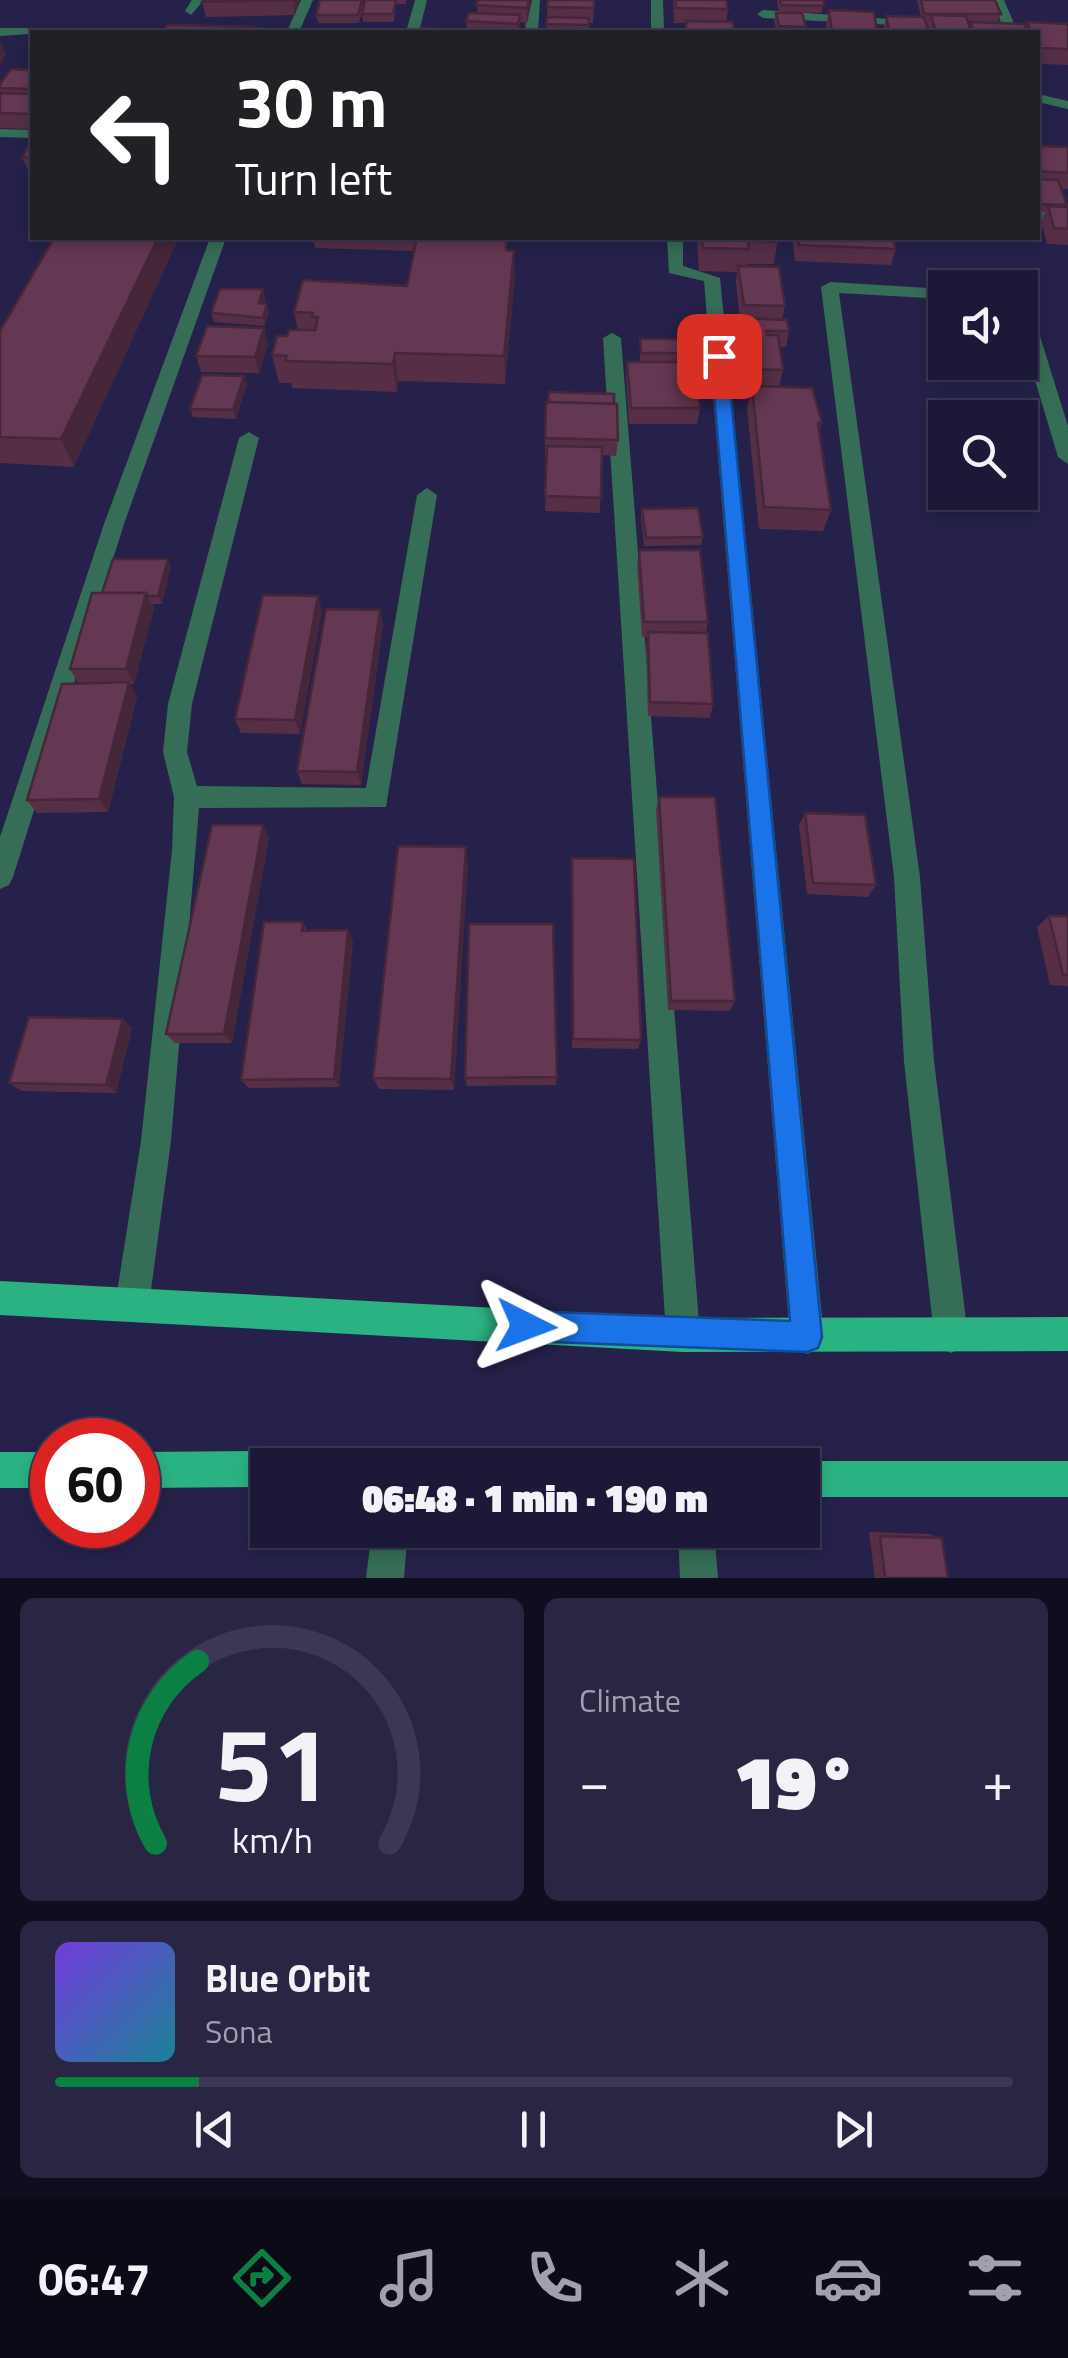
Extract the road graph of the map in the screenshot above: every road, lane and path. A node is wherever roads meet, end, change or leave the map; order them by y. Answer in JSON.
{"nodes":[{"id":1,"x":307,"y":0,"type":"edge"},
{"id":2,"x":421,"y":0,"type":"edge"},
{"id":3,"x":534,"y":0,"type":"edge"},
{"id":4,"x":657,"y":0,"type":"edge"},
{"id":5,"x":823,"y":0,"type":"edge"},
{"id":6,"x":998,"y":0,"type":"edge"},
{"id":7,"x":763,"y":14,"type":"dead end"},
{"id":8,"x":826,"y":16,"type":"junction"},
{"id":9,"x":178,"y":30,"type":"edge"},
{"id":10,"x":226,"y":30,"type":"edge"},
{"id":11,"x":294,"y":30,"type":"edge"},
{"id":12,"x":413,"y":30,"type":"edge"},
{"id":13,"x":532,"y":30,"type":"edge"},
{"id":14,"x":658,"y":30,"type":"edge"},
{"id":15,"x":990,"y":30,"type":"edge"},
{"id":16,"x":1013,"y":30,"type":"edge"},
{"id":17,"x":0,"y":32,"type":"edge"},
{"id":18,"x":30,"y":32,"type":"edge"},
{"id":19,"x":1040,"y":98,"type":"edge"},
{"id":20,"x":1068,"y":105,"type":"edge"},
{"id":21,"x":0,"y":132,"type":"edge"},
{"id":22,"x":30,"y":134,"type":"edge"},
{"id":23,"x":1040,"y":216,"type":"edge"},
{"id":24,"x":1068,"y":218,"type":"edge"},
{"id":25,"x":196,"y":240,"type":"edge"},
{"id":26,"x":675,"y":240,"type":"edge"},
{"id":27,"x":215,"y":246,"type":"edge"},
{"id":28,"x":928,"y":293,"type":"edge"},
{"id":29,"x":612,"y":338,"type":"dead end"},
{"id":30,"x":1038,"y":360,"type":"edge"},
{"id":31,"x":249,"y":438,"type":"dead end"},
{"id":32,"x":1068,"y":457,"type":"edge"},
{"id":33,"x":426,"y":495,"type":"dead end"},
{"id":34,"x":187,"y":797,"type":"junction"},
{"id":35,"x":0,"y":876,"type":"edge"},
{"id":36,"x":0,"y":1298,"type":"edge"},
{"id":37,"x":132,"y":1305,"type":"junction"},
{"id":38,"x":1068,"y":1334,"type":"edge"},
{"id":39,"x":683,"y":1335,"type":"junction"},
{"id":40,"x":951,"y":1336,"type":"junction"},
{"id":41,"x":807,"y":1337,"type":"junction"},
{"id":42,"x":250,"y":1469,"type":"edge"},
{"id":43,"x":0,"y":1470,"type":"edge"},
{"id":44,"x":30,"y":1470,"type":"edge"},
{"id":45,"x":160,"y":1470,"type":"edge"},
{"id":46,"x":1068,"y":1478,"type":"edge"},
{"id":47,"x":820,"y":1479,"type":"edge"},
{"id":48,"x":388,"y":1548,"type":"edge"},
{"id":49,"x":697,"y":1548,"type":"edge"},
{"id":50,"x":385,"y":1578,"type":"edge"},
{"id":51,"x":699,"y":1578,"type":"edge"}],
"edges":[{"from":1,"to":11,"type":"street"},
{"from":2,"to":12,"type":"street"},
{"from":3,"to":13,"type":"street"},
{"from":4,"to":14,"type":"street"},
{"from":5,"to":8,"type":"street"},
{"from":6,"to":16,"type":"street"},
{"from":7,"to":8,"type":"street"},
{"from":8,"to":15,"type":"street"},
{"from":9,"to":10,"type":"street"},
{"from":17,"to":18,"type":"street"},
{"from":19,"to":20,"type":"street"},
{"from":21,"to":22,"type":"street"},
{"from":23,"to":24,"type":"street"},
{"from":25,"to":27,"type":"street"},
{"from":26,"to":41,"type":"street"},
{"from":27,"to":35,"type":"street"},
{"from":28,"to":40,"type":"street"},
{"from":29,"to":39,"type":"street"},
{"from":30,"to":32,"type":"street"},
{"from":31,"to":34,"type":"street"},
{"from":33,"to":34,"type":"street"},
{"from":34,"to":37,"type":"street"},
{"from":36,"to":37,"type":"main road"},
{"from":37,"to":39,"type":"main road"},
{"from":38,"to":40,"type":"main road"},
{"from":39,"to":41,"type":"main road"},
{"from":40,"to":41,"type":"main road"},
{"from":42,"to":45,"type":"main road"},
{"from":43,"to":44,"type":"main road"},
{"from":46,"to":47,"type":"main road"},
{"from":48,"to":50,"type":"street"},
{"from":49,"to":51,"type":"street"}]}
